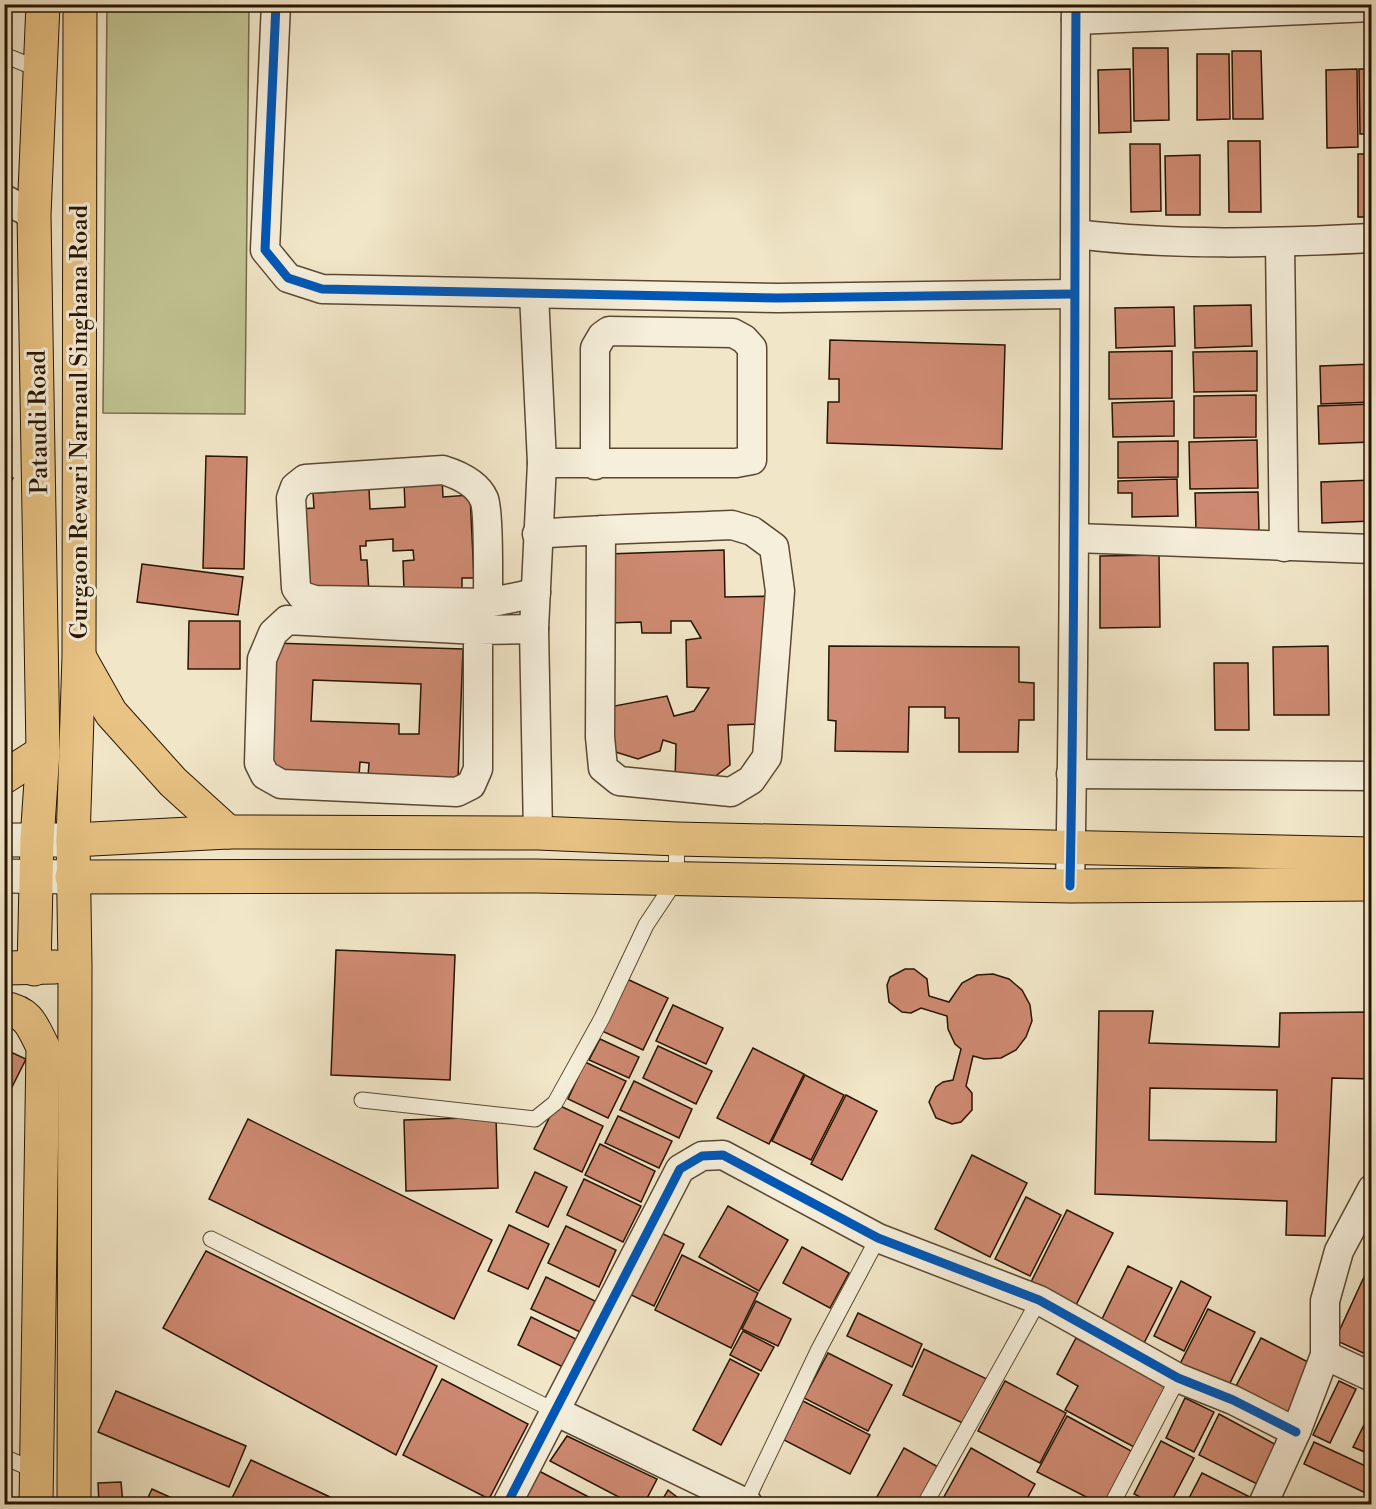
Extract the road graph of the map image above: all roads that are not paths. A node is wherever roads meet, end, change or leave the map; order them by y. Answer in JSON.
{"nodes":[{"id":1,"x":44,"y":4,"type":"edge"},
{"id":2,"x":80,"y":4,"type":"edge"},
{"id":3,"x":276,"y":4,"type":"edge"},
{"id":4,"x":1371,"y":7,"type":"edge"},
{"id":5,"x":1076,"y":12,"type":"edge"},
{"id":6,"x":4,"y":55,"type":"edge"},
{"id":7,"x":42,"y":70,"type":"junction"},
{"id":8,"x":4,"y":200,"type":"edge"},
{"id":9,"x":34,"y":215,"type":"junction"},
{"id":10,"x":1076,"y":234,"type":"junction"},
{"id":11,"x":1371,"y":238,"type":"edge"},
{"id":12,"x":1280,"y":243,"type":"junction"},
{"id":13,"x":534,"y":294,"type":"junction"},
{"id":14,"x":1073,"y":294,"type":"junction"},
{"id":15,"x":542,"y":463,"type":"junction"},
{"id":16,"x":595,"y":465,"type":"junction"},
{"id":17,"x":601,"y":530,"type":"junction"},
{"id":18,"x":537,"y":534,"type":"junction"},
{"id":19,"x":1076,"y":538,"type":"junction"},
{"id":20,"x":1284,"y":546,"type":"junction"},
{"id":21,"x":1371,"y":549,"type":"edge"},
{"id":22,"x":536,"y":593,"type":"junction"},
{"id":23,"x":488,"y":603,"type":"junction"},
{"id":24,"x":534,"y":629,"type":"junction"},
{"id":25,"x":478,"y":630,"type":"junction"},
{"id":26,"x":79,"y":656,"type":"junction"},
{"id":27,"x":43,"y":752,"type":"junction"},
{"id":28,"x":1071,"y":774,"type":"junction"},
{"id":29,"x":1371,"y":776,"type":"edge"},
{"id":30,"x":4,"y":777,"type":"edge"},
{"id":31,"x":228,"y":832,"type":"junction"},
{"id":32,"x":538,"y":833,"type":"junction"},
{"id":33,"x":677,"y":839,"type":"junction"},
{"id":34,"x":4,"y":840,"type":"edge"},
{"id":35,"x":37,"y":840,"type":"junction"},
{"id":36,"x":73,"y":840,"type":"junction"},
{"id":37,"x":1071,"y":849,"type":"junction"},
{"id":38,"x":1371,"y":854,"type":"edge"},
{"id":39,"x":20,"y":876,"type":"edge"},
{"id":40,"x":72,"y":877,"type":"junction"},
{"id":41,"x":676,"y":880,"type":"junction"},
{"id":42,"x":1371,"y":884,"type":"edge"},
{"id":43,"x":1070,"y":886,"type":"junction"},
{"id":44,"x":75,"y":966,"type":"junction"},
{"id":45,"x":19,"y":968,"type":"edge"},
{"id":46,"x":4,"y":1008,"type":"edge"},
{"id":47,"x":362,"y":1100,"type":"dead end"},
{"id":48,"x":1371,"y":1189,"type":"edge"},
{"id":49,"x":878,"y":1238,"type":"junction"},
{"id":50,"x":211,"y":1239,"type":"dead end"},
{"id":51,"x":1039,"y":1300,"type":"junction"},
{"id":52,"x":1325,"y":1355,"type":"junction"},
{"id":53,"x":1371,"y":1377,"type":"edge"},
{"id":54,"x":1178,"y":1378,"type":"junction"},
{"id":55,"x":557,"y":1412,"type":"junction"},
{"id":56,"x":1296,"y":1432,"type":"junction"},
{"id":57,"x":4,"y":1456,"type":"edge"},
{"id":58,"x":36,"y":1471,"type":"junction"},
{"id":59,"x":36,"y":1504,"type":"edge"},
{"id":60,"x":74,"y":1504,"type":"edge"},
{"id":61,"x":507,"y":1504,"type":"edge"},
{"id":62,"x":746,"y":1504,"type":"edge"},
{"id":63,"x":925,"y":1504,"type":"edge"},
{"id":64,"x":1112,"y":1504,"type":"edge"},
{"id":65,"x":1263,"y":1504,"type":"edge"}],
"edges":[{"from":1,"to":7,"type":"main road","name":"Pataudi Road"},
{"from":2,"to":26,"type":"main road","name":"Gurgaon Rewari Narnaul Singhana Road"},
{"from":3,"to":13,"type":"street"},
{"from":4,"to":5,"type":"street"},
{"from":5,"to":10,"type":"street"},
{"from":6,"to":7,"type":"lane"},
{"from":7,"to":9,"type":"main road","name":"Pataudi Road"},
{"from":8,"to":9,"type":"street"},
{"from":9,"to":27,"type":"main road","name":"Pataudi Road"},
{"from":10,"to":12,"type":"street"},
{"from":10,"to":14,"type":"street"},
{"from":11,"to":12,"type":"street"},
{"from":12,"to":20,"type":"street"},
{"from":13,"to":14,"type":"street"},
{"from":13,"to":15,"type":"street"},
{"from":14,"to":19,"type":"street"},
{"from":15,"to":16,"type":"street"},
{"from":15,"to":18,"type":"street"},
{"from":16,"to":16,"type":"street"},
{"from":17,"to":17,"type":"street"},
{"from":17,"to":18,"type":"street"},
{"from":18,"to":22,"type":"street"},
{"from":19,"to":20,"type":"street"},
{"from":19,"to":28,"type":"street"},
{"from":20,"to":21,"type":"street"},
{"from":22,"to":23,"type":"street"},
{"from":22,"to":24,"type":"street"},
{"from":23,"to":23,"type":"street"},
{"from":24,"to":25,"type":"street"},
{"from":24,"to":32,"type":"street"},
{"from":25,"to":25,"type":"street"},
{"from":26,"to":31,"type":"main road"},
{"from":26,"to":36,"type":"main road","name":"Gurgaon Rewari Narnaul Singhana Road"},
{"from":27,"to":30,"type":"main road"},
{"from":27,"to":35,"type":"main road","name":"Pataudi Road"},
{"from":28,"to":29,"type":"street"},
{"from":28,"to":37,"type":"street"},
{"from":31,"to":32,"type":"main road"},
{"from":31,"to":36,"type":"main road"},
{"from":32,"to":33,"type":"main road"},
{"from":33,"to":37,"type":"main road"},
{"from":33,"to":41,"type":"lane"},
{"from":34,"to":35,"type":"main road"},
{"from":35,"to":36,"type":"main road"},
{"from":35,"to":39,"type":"main road"},
{"from":36,"to":40,"type":"main road","name":"Gurgaon Rewari Narnaul Singhana Road"},
{"from":37,"to":38,"type":"main road"},
{"from":37,"to":43,"type":"street"},
{"from":39,"to":40,"type":"main road"},
{"from":39,"to":45,"type":"main road"},
{"from":40,"to":41,"type":"main road"},
{"from":40,"to":44,"type":"main road","name":"Gurgaon Rewari Narnaul Singhana Road"},
{"from":41,"to":43,"type":"main road"},
{"from":41,"to":47,"type":"lane"},
{"from":42,"to":43,"type":"main road"},
{"from":44,"to":45,"type":"main road"},
{"from":44,"to":60,"type":"main road","name":"Gurgaon Rewari Narnaul Singhana Road"},
{"from":46,"to":58,"type":"main road"},
{"from":48,"to":52,"type":"street"},
{"from":49,"to":51,"type":"street"},
{"from":49,"to":55,"type":"street"},
{"from":49,"to":62,"type":"lane"},
{"from":50,"to":55,"type":"lane"},
{"from":51,"to":54,"type":"street"},
{"from":51,"to":63,"type":"lane"},
{"from":52,"to":53,"type":"street"},
{"from":52,"to":56,"type":"street"},
{"from":54,"to":56,"type":"street"},
{"from":54,"to":64,"type":"lane"},
{"from":55,"to":61,"type":"street"},
{"from":55,"to":62,"type":"street"},
{"from":56,"to":65,"type":"street"},
{"from":57,"to":58,"type":"lane"},
{"from":58,"to":59,"type":"main road"}]}
